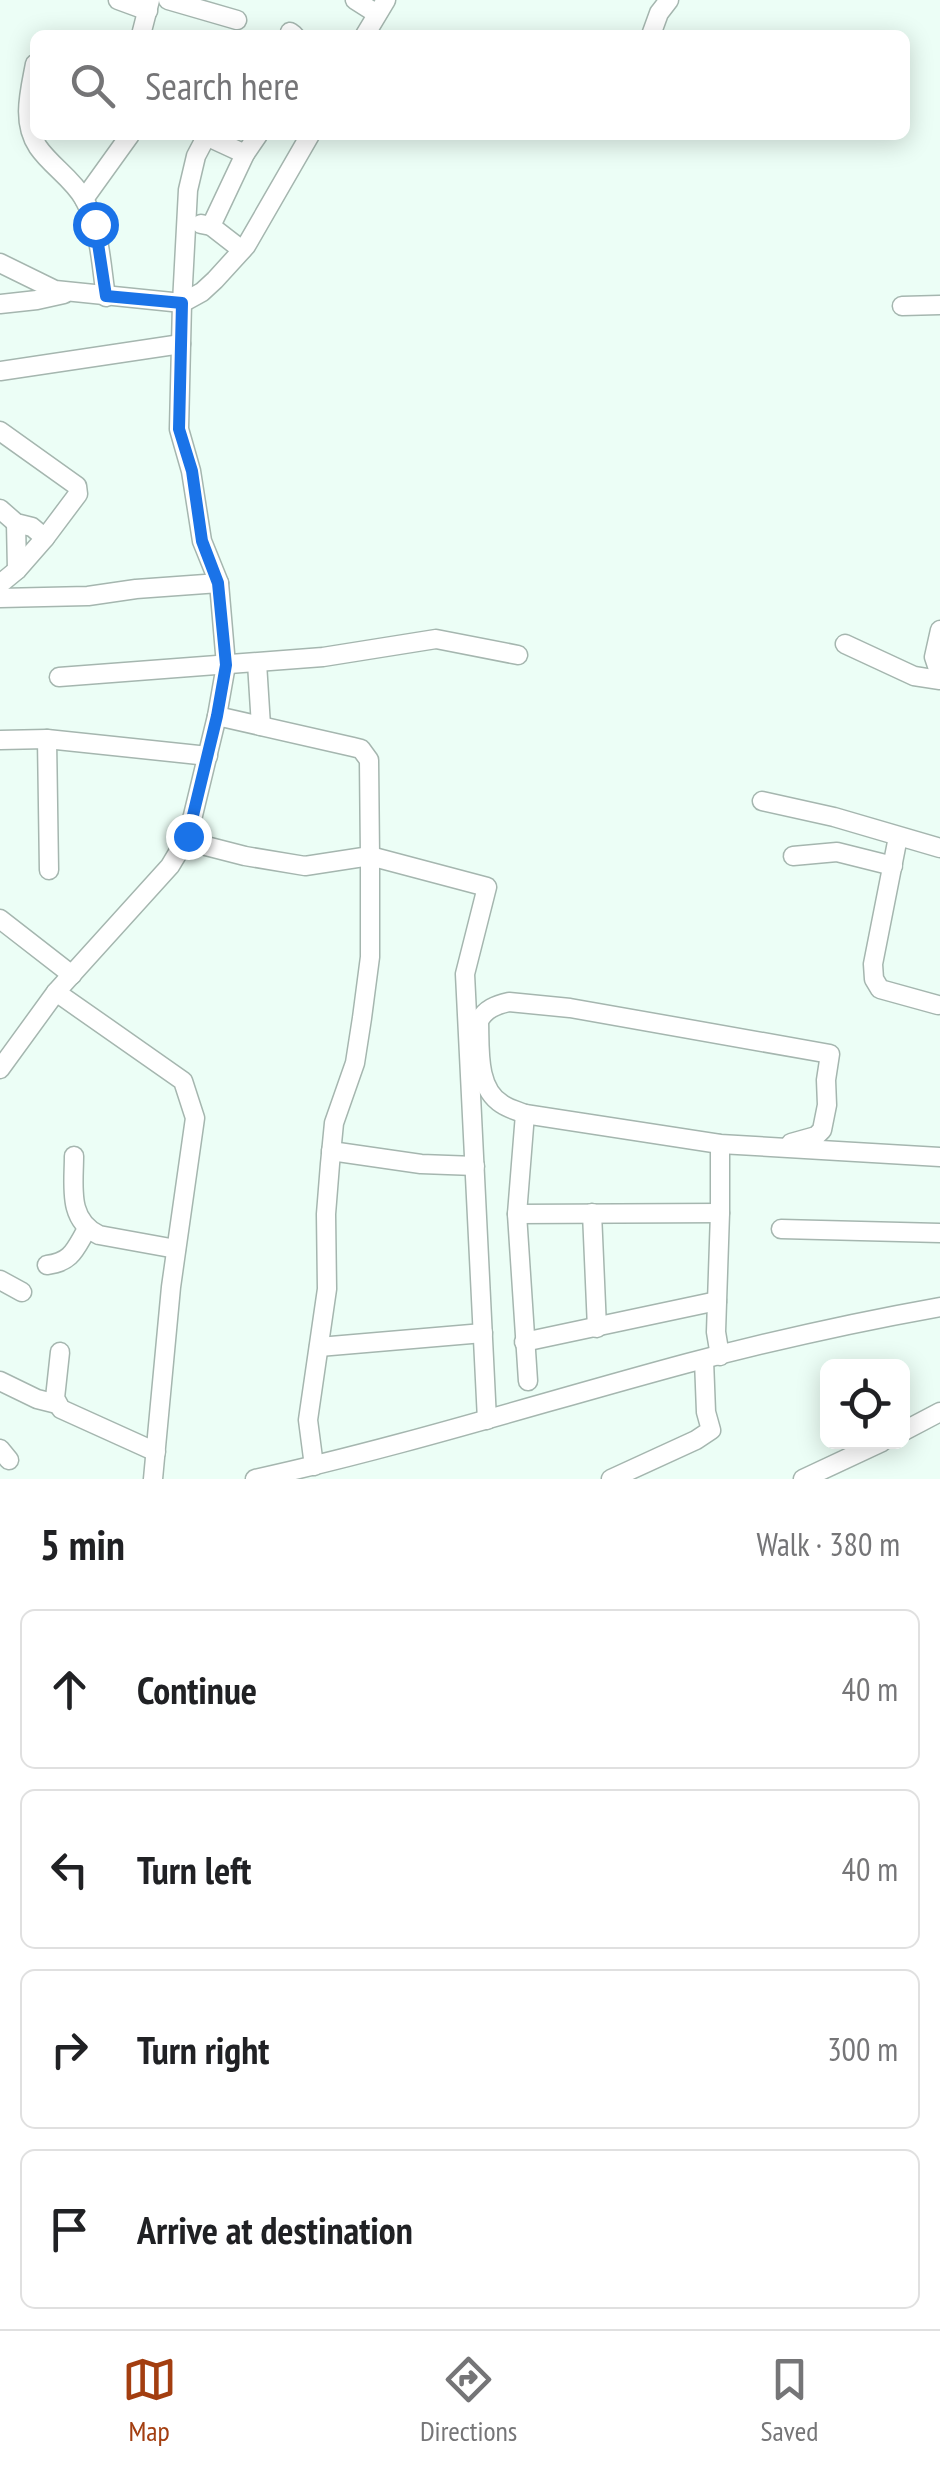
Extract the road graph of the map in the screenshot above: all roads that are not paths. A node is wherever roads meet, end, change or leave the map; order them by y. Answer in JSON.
{"nodes":[{"id":1,"x":118,"y":0,"type":"edge"},
{"id":2,"x":168,"y":0,"type":"edge"},
{"id":3,"x":355,"y":0,"type":"edge"},
{"id":4,"x":669,"y":0,"type":"edge"},
{"id":5,"x":149,"y":6,"type":"edge"},
{"id":6,"x":218,"y":7,"type":"edge"},
{"id":7,"x":382,"y":7,"type":"edge"},
{"id":8,"x":237,"y":20,"type":"dead end"},
{"id":9,"x":368,"y":30,"type":"edge"},
{"id":10,"x":652,"y":30,"type":"edge"},
{"id":11,"x":30,"y":90,"type":"edge"},
{"id":12,"x":30,"y":131,"type":"edge"},
{"id":13,"x":34,"y":140,"type":"edge"},
{"id":14,"x":126,"y":140,"type":"edge"},
{"id":15,"x":205,"y":140,"type":"edge"},
{"id":16,"x":215,"y":140,"type":"edge"},
{"id":17,"x":255,"y":140,"type":"edge"},
{"id":18,"x":303,"y":140,"type":"edge"},
{"id":19,"x":245,"y":154,"type":"junction"},
{"id":20,"x":84,"y":200,"type":"junction"},
{"id":21,"x":186,"y":220,"type":"junction"},
{"id":22,"x":211,"y":226,"type":"junction"},
{"id":23,"x":242,"y":250,"type":"junction"},
{"id":24,"x":0,"y":263,"type":"edge"},
{"id":25,"x":69,"y":293,"type":"junction"},
{"id":26,"x":106,"y":296,"type":"junction"},
{"id":27,"x":182,"y":303,"type":"junction"},
{"id":28,"x":0,"y":304,"type":"edge"},
{"id":29,"x":940,"y":305,"type":"edge"},
{"id":30,"x":902,"y":306,"type":"dead end"},
{"id":31,"x":181,"y":344,"type":"junction"},
{"id":32,"x":0,"y":371,"type":"edge"},
{"id":33,"x":0,"y":431,"type":"edge"},
{"id":34,"x":0,"y":509,"type":"edge"},
{"id":35,"x":16,"y":523,"type":"junction"},
{"id":36,"x":44,"y":538,"type":"junction"},
{"id":37,"x":17,"y":570,"type":"junction"},
{"id":38,"x":218,"y":583,"type":"junction"},
{"id":39,"x":0,"y":584,"type":"edge"},
{"id":40,"x":0,"y":598,"type":"edge"},
{"id":41,"x":940,"y":630,"type":"edge"},
{"id":42,"x":845,"y":644,"type":"dead end"},
{"id":43,"x":518,"y":654,"type":"dead end"},
{"id":44,"x":257,"y":663,"type":"junction"},
{"id":45,"x":226,"y":665,"type":"junction"},
{"id":46,"x":58,"y":677,"type":"dead end"},
{"id":47,"x":940,"y":678,"type":"edge"},
{"id":48,"x":217,"y":716,"type":"junction"},
{"id":49,"x":261,"y":726,"type":"junction"},
{"id":50,"x":48,"y":739,"type":"junction"},
{"id":51,"x":0,"y":740,"type":"edge"},
{"id":52,"x":208,"y":756,"type":"junction"},
{"id":53,"x":762,"y":801,"type":"dead end"},
{"id":54,"x":188,"y":836,"type":"junction"},
{"id":55,"x":898,"y":838,"type":"junction"},
{"id":56,"x":940,"y":848,"type":"edge"},
{"id":57,"x":370,"y":856,"type":"junction"},
{"id":58,"x":793,"y":856,"type":"dead end"},
{"id":59,"x":893,"y":866,"type":"junction"},
{"id":60,"x":48,"y":870,"type":"dead end"},
{"id":61,"x":0,"y":919,"type":"edge"},
{"id":62,"x":72,"y":974,"type":"junction"},
{"id":63,"x":56,"y":992,"type":"junction"},
{"id":64,"x":938,"y":1005,"type":"edge"},
{"id":65,"x":0,"y":1068,"type":"edge"},
{"id":66,"x":525,"y":1114,"type":"junction"},
{"id":67,"x":720,"y":1144,"type":"junction"},
{"id":68,"x":774,"y":1148,"type":"junction"},
{"id":69,"x":331,"y":1151,"type":"junction"},
{"id":70,"x":74,"y":1156,"type":"dead end"},
{"id":71,"x":940,"y":1158,"type":"edge"},
{"id":72,"x":476,"y":1166,"type":"junction"},
{"id":73,"x":720,"y":1213,"type":"junction"},
{"id":74,"x":517,"y":1214,"type":"junction"},
{"id":75,"x":592,"y":1214,"type":"junction"},
{"id":76,"x":781,"y":1229,"type":"dead end"},
{"id":77,"x":88,"y":1230,"type":"junction"},
{"id":78,"x":940,"y":1233,"type":"edge"},
{"id":79,"x":176,"y":1249,"type":"junction"},
{"id":80,"x":47,"y":1265,"type":"dead end"},
{"id":81,"x":0,"y":1280,"type":"edge"},
{"id":82,"x":940,"y":1287,"type":"edge"},
{"id":83,"x":22,"y":1292,"type":"dead end"},
{"id":84,"x":717,"y":1301,"type":"junction"},
{"id":85,"x":937,"y":1307,"type":"edge"},
{"id":86,"x":597,"y":1328,"type":"junction"},
{"id":87,"x":483,"y":1333,"type":"junction"},
{"id":88,"x":524,"y":1342,"type":"junction"},
{"id":89,"x":319,"y":1347,"type":"junction"},
{"id":90,"x":60,"y":1352,"type":"dead end"},
{"id":91,"x":712,"y":1358,"type":"junction"},
{"id":92,"x":0,"y":1381,"type":"edge"},
{"id":93,"x":528,"y":1381,"type":"dead end"},
{"id":94,"x":57,"y":1404,"type":"junction"},
{"id":95,"x":940,"y":1412,"type":"edge"},
{"id":96,"x":486,"y":1420,"type":"junction"},
{"id":97,"x":910,"y":1428,"type":"edge"},
{"id":98,"x":867,"y":1449,"type":"edge"},
{"id":99,"x":156,"y":1452,"type":"junction"},
{"id":100,"x":314,"y":1466,"type":"junction"},
{"id":101,"x":153,"y":1479,"type":"edge"},
{"id":102,"x":255,"y":1479,"type":"edge"},
{"id":103,"x":611,"y":1479,"type":"edge"},
{"id":104,"x":804,"y":1479,"type":"edge"}],
"edges":[{"from":1,"to":5,"type":"street"},
{"from":2,"to":6,"type":"street"},
{"from":3,"to":7,"type":"street"},
{"from":4,"to":10,"type":"street"},
{"from":6,"to":8,"type":"street"},
{"from":7,"to":9,"type":"street"},
{"from":11,"to":12,"type":"street"},
{"from":13,"to":20,"type":"street"},
{"from":14,"to":20,"type":"street"},
{"from":15,"to":21,"type":"street"},
{"from":16,"to":19,"type":"street"},
{"from":17,"to":19,"type":"street"},
{"from":18,"to":23,"type":"street"},
{"from":19,"to":22,"type":"street"},
{"from":20,"to":26,"type":"street"},
{"from":21,"to":22,"type":"street"},
{"from":21,"to":27,"type":"street"},
{"from":22,"to":23,"type":"street"},
{"from":23,"to":27,"type":"street"},
{"from":24,"to":25,"type":"street"},
{"from":25,"to":26,"type":"street"},
{"from":25,"to":28,"type":"street"},
{"from":26,"to":27,"type":"street"},
{"from":27,"to":31,"type":"street"},
{"from":29,"to":30,"type":"street"},
{"from":31,"to":32,"type":"street"},
{"from":31,"to":38,"type":"street"},
{"from":33,"to":36,"type":"street"},
{"from":34,"to":35,"type":"street"},
{"from":35,"to":36,"type":"street"},
{"from":35,"to":37,"type":"street"},
{"from":36,"to":37,"type":"street"},
{"from":37,"to":39,"type":"street"},
{"from":38,"to":40,"type":"street"},
{"from":38,"to":45,"type":"street"},
{"from":41,"to":47,"type":"street"},
{"from":42,"to":47,"type":"street"},
{"from":43,"to":44,"type":"street"},
{"from":44,"to":45,"type":"street"},
{"from":44,"to":49,"type":"street"},
{"from":45,"to":46,"type":"street"},
{"from":45,"to":48,"type":"street"},
{"from":48,"to":49,"type":"street"},
{"from":48,"to":52,"type":"street"},
{"from":49,"to":57,"type":"street"},
{"from":50,"to":51,"type":"street"},
{"from":50,"to":52,"type":"street"},
{"from":50,"to":60,"type":"street"},
{"from":52,"to":54,"type":"street"},
{"from":53,"to":55,"type":"street"},
{"from":54,"to":57,"type":"street"},
{"from":54,"to":62,"type":"street"},
{"from":55,"to":56,"type":"street"},
{"from":55,"to":59,"type":"street"},
{"from":57,"to":69,"type":"street"},
{"from":57,"to":72,"type":"street"},
{"from":58,"to":59,"type":"street"},
{"from":59,"to":64,"type":"street"},
{"from":61,"to":62,"type":"street"},
{"from":62,"to":63,"type":"street"},
{"from":63,"to":65,"type":"street"},
{"from":63,"to":79,"type":"street"},
{"from":66,"to":67,"type":"street"},
{"from":66,"to":68,"type":"street"},
{"from":66,"to":74,"type":"street"},
{"from":67,"to":68,"type":"street"},
{"from":67,"to":73,"type":"street"},
{"from":68,"to":71,"type":"street"},
{"from":69,"to":72,"type":"street"},
{"from":69,"to":89,"type":"street"},
{"from":70,"to":77,"type":"street"},
{"from":72,"to":87,"type":"street"},
{"from":73,"to":75,"type":"street"},
{"from":73,"to":84,"type":"street"},
{"from":74,"to":75,"type":"street"},
{"from":74,"to":88,"type":"street"},
{"from":75,"to":86,"type":"street"},
{"from":76,"to":78,"type":"street"},
{"from":77,"to":79,"type":"street"},
{"from":77,"to":80,"type":"street"},
{"from":79,"to":99,"type":"street"},
{"from":81,"to":83,"type":"street"},
{"from":82,"to":85,"type":"street"},
{"from":84,"to":86,"type":"street"},
{"from":84,"to":91,"type":"street"},
{"from":85,"to":91,"type":"street"},
{"from":86,"to":88,"type":"street"},
{"from":87,"to":89,"type":"street"},
{"from":87,"to":96,"type":"street"},
{"from":88,"to":93,"type":"street"},
{"from":89,"to":100,"type":"street"},
{"from":90,"to":94,"type":"street"},
{"from":91,"to":96,"type":"street"},
{"from":91,"to":103,"type":"street"},
{"from":92,"to":94,"type":"street"},
{"from":94,"to":99,"type":"street"},
{"from":95,"to":97,"type":"street"},
{"from":96,"to":100,"type":"street"},
{"from":98,"to":104,"type":"street"},
{"from":99,"to":101,"type":"street"},
{"from":100,"to":102,"type":"street"}]}
